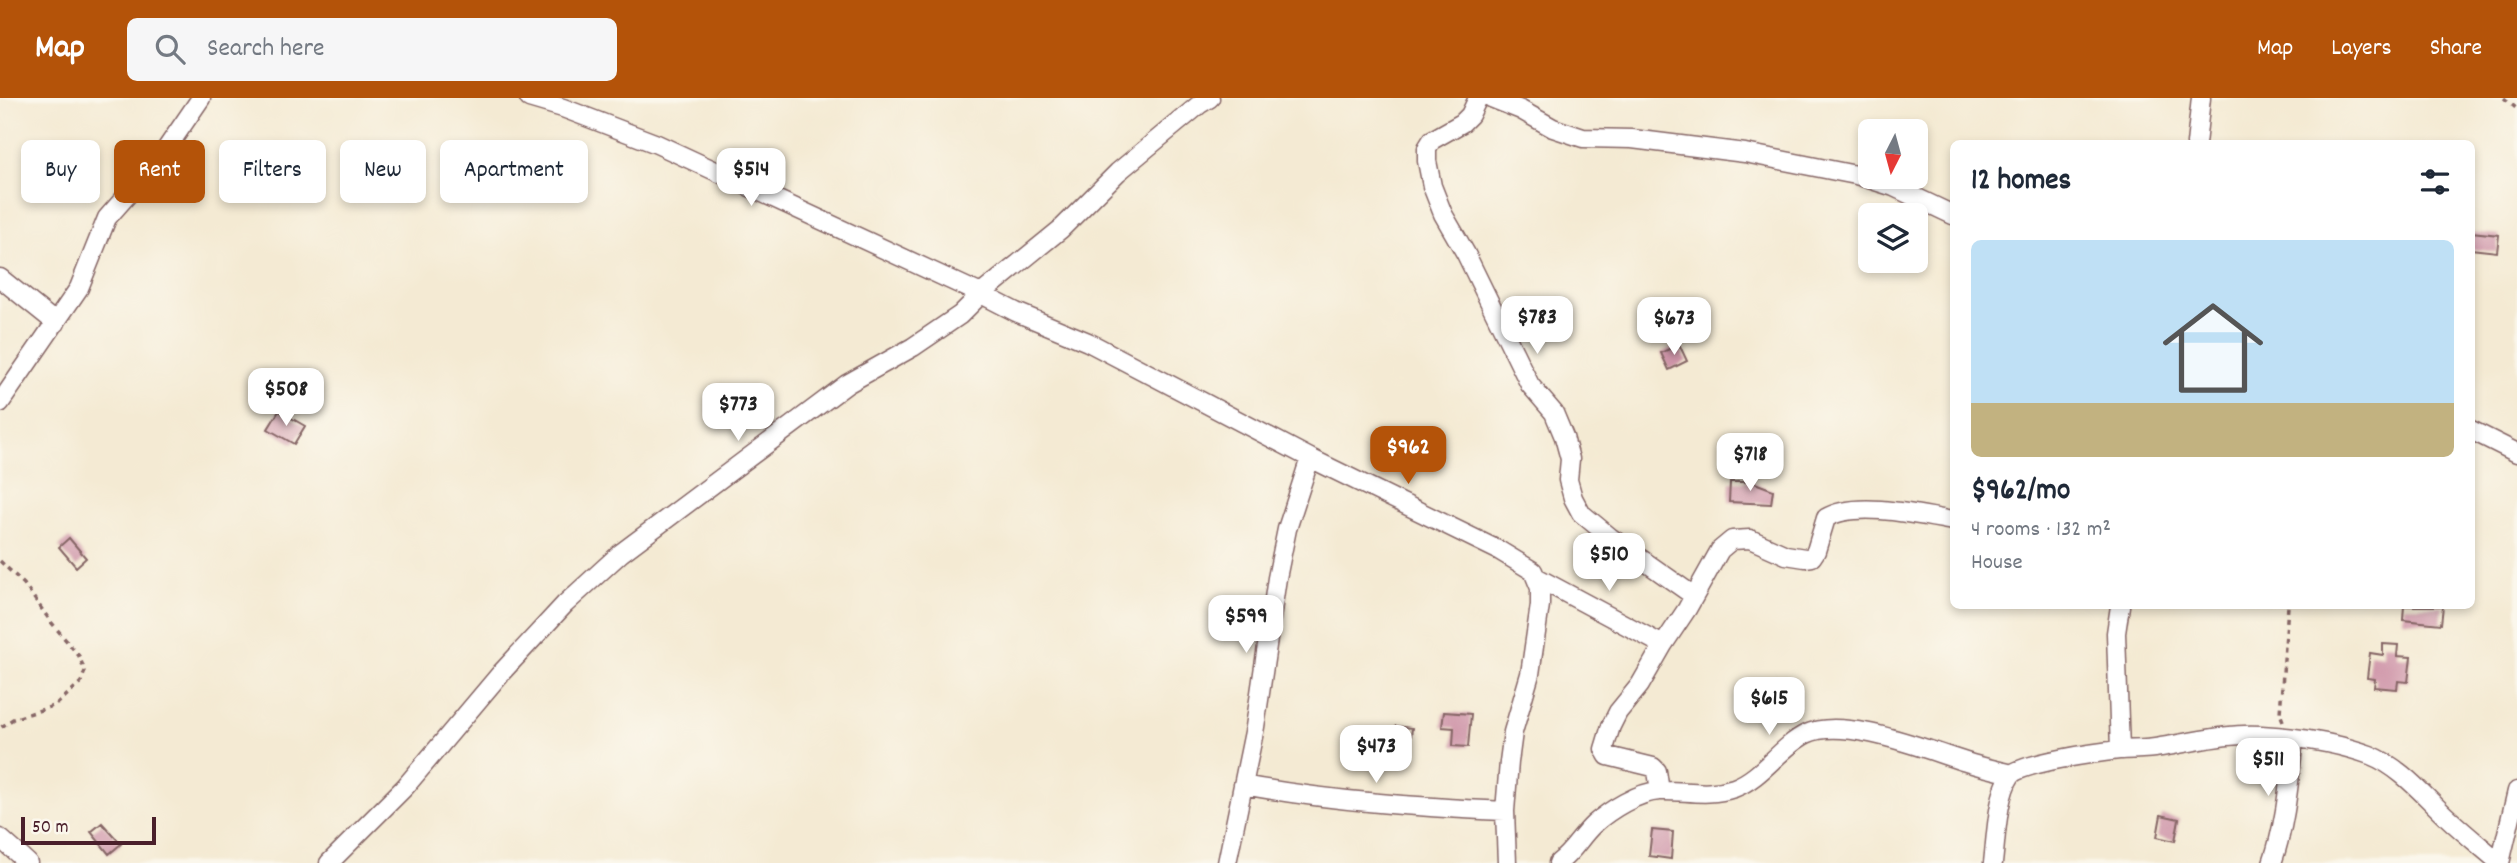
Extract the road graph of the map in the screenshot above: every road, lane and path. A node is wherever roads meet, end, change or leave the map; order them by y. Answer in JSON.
{"nodes":[{"id":1,"x":201,"y":98,"type":"edge"},
{"id":2,"x":529,"y":98,"type":"edge"},
{"id":3,"x":1210,"y":98,"type":"edge"},
{"id":4,"x":1478,"y":98,"type":"edge"},
{"id":5,"x":1491,"y":98,"type":"edge"},
{"id":6,"x":2201,"y":98,"type":"edge"},
{"id":7,"x":2504,"y":98,"type":"edge"},
{"id":8,"x":2517,"y":109,"type":"edge"},
{"id":9,"x":2196,"y":140,"type":"edge"},
{"id":10,"x":1950,"y":214,"type":"edge"},
{"id":11,"x":0,"y":278,"type":"edge"},
{"id":12,"x":981,"y":294,"type":"junction"},
{"id":13,"x":56,"y":323,"type":"junction"},
{"id":14,"x":0,"y":403,"type":"edge"},
{"id":15,"x":2475,"y":432,"type":"edge"},
{"id":16,"x":2517,"y":453,"type":"edge"},
{"id":17,"x":1310,"y":458,"type":"junction"},
{"id":18,"x":1950,"y":521,"type":"edge"},
{"id":19,"x":0,"y":561,"type":"edge"},
{"id":20,"x":1536,"y":577,"type":"junction"},
{"id":21,"x":1694,"y":596,"type":"junction"},
{"id":22,"x":2120,"y":609,"type":"edge"},
{"id":23,"x":2288,"y":609,"type":"edge"},
{"id":24,"x":1663,"y":645,"type":"junction"},
{"id":25,"x":0,"y":729,"type":"edge"},
{"id":26,"x":2302,"y":740,"type":"junction"},
{"id":27,"x":2120,"y":750,"type":"junction"},
{"id":28,"x":2012,"y":774,"type":"junction"},
{"id":29,"x":1243,"y":785,"type":"junction"},
{"id":30,"x":1660,"y":791,"type":"junction"},
{"id":31,"x":2517,"y":791,"type":"edge"},
{"id":32,"x":1505,"y":811,"type":"junction"},
{"id":33,"x":0,"y":838,"type":"edge"},
{"id":34,"x":28,"y":863,"type":"edge"},
{"id":35,"x":329,"y":863,"type":"edge"},
{"id":36,"x":1227,"y":863,"type":"edge"},
{"id":37,"x":1507,"y":863,"type":"edge"},
{"id":38,"x":1558,"y":863,"type":"edge"},
{"id":39,"x":1993,"y":863,"type":"edge"},
{"id":40,"x":2272,"y":863,"type":"edge"},
{"id":41,"x":2500,"y":863,"type":"edge"}],
"edges":[{"from":1,"to":13,"type":"street"},
{"from":2,"to":12,"type":"street"},
{"from":3,"to":12,"type":"street"},
{"from":4,"to":21,"type":"street"},
{"from":5,"to":10,"type":"street"},
{"from":6,"to":9,"type":"street"},
{"from":7,"to":8,"type":"path"},
{"from":11,"to":13,"type":"street"},
{"from":12,"to":17,"type":"street"},
{"from":12,"to":35,"type":"street"},
{"from":13,"to":14,"type":"street"},
{"from":15,"to":16,"type":"street"},
{"from":17,"to":20,"type":"street"},
{"from":17,"to":29,"type":"street"},
{"from":18,"to":21,"type":"street"},
{"from":19,"to":25,"type":"path"},
{"from":20,"to":24,"type":"street"},
{"from":20,"to":32,"type":"street"},
{"from":21,"to":24,"type":"street"},
{"from":22,"to":27,"type":"street"},
{"from":23,"to":26,"type":"path"},
{"from":24,"to":30,"type":"street"},
{"from":26,"to":27,"type":"street"},
{"from":26,"to":40,"type":"street"},
{"from":26,"to":41,"type":"street"},
{"from":27,"to":28,"type":"street"},
{"from":28,"to":30,"type":"street"},
{"from":28,"to":39,"type":"street"},
{"from":29,"to":32,"type":"street"},
{"from":29,"to":36,"type":"street"},
{"from":30,"to":38,"type":"street"},
{"from":31,"to":41,"type":"street"},
{"from":32,"to":37,"type":"street"},
{"from":33,"to":34,"type":"street"}]}
